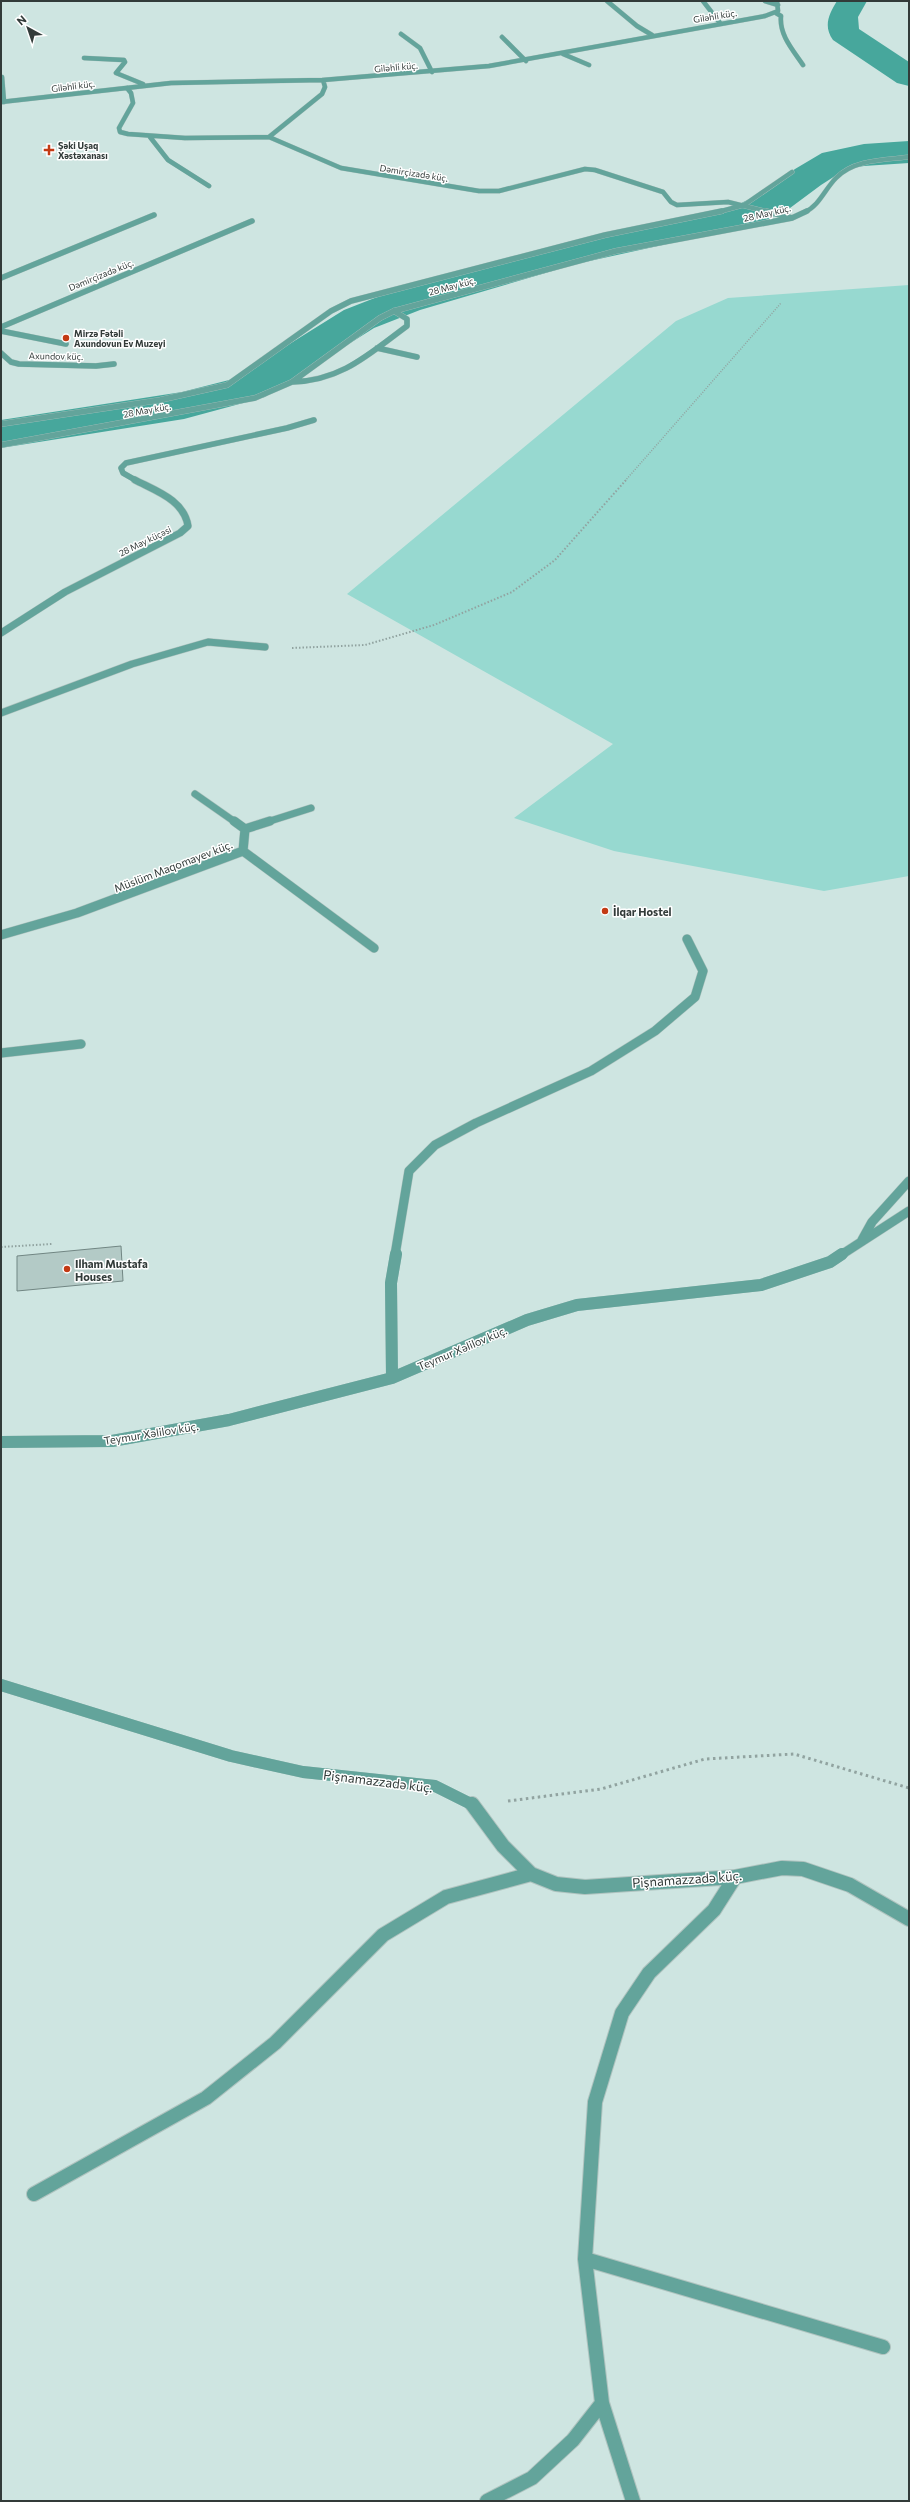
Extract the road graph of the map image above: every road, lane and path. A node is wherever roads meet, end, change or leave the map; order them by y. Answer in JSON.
{"nodes":[{"id":1,"x":607,"y":1,"type":"edge"},
{"id":2,"x":703,"y":1,"type":"edge"},
{"id":3,"x":765,"y":1,"type":"edge"},
{"id":4,"x":778,"y":3,"type":"edge"},
{"id":5,"x":776,"y":13,"type":"junction"},
{"id":6,"x":720,"y":23,"type":"junction"},
{"id":7,"x":400,"y":34,"type":"dead end"},
{"id":8,"x":652,"y":35,"type":"junction"},
{"id":9,"x":502,"y":36,"type":"dead end"},
{"id":10,"x":563,"y":54,"type":"junction"},
{"id":11,"x":84,"y":58,"type":"dead end"},
{"id":12,"x":526,"y":61,"type":"junction"},
{"id":13,"x":589,"y":65,"type":"dead end"},
{"id":14,"x":803,"y":65,"type":"dead end"},
{"id":15,"x":432,"y":72,"type":"junction"},
{"id":16,"x":2,"y":77,"type":"dead end"},
{"id":17,"x":324,"y":80,"type":"junction"},
{"id":18,"x":147,"y":86,"type":"junction"},
{"id":19,"x":127,"y":88,"type":"junction"},
{"id":20,"x":3,"y":102,"type":"edge"},
{"id":21,"x":150,"y":137,"type":"junction"},
{"id":22,"x":269,"y":137,"type":"junction"},
{"id":23,"x":909,"y":157,"type":"edge"},
{"id":24,"x":792,"y":172,"type":"dead end"},
{"id":25,"x":209,"y":186,"type":"dead end"},
{"id":26,"x":744,"y":205,"type":"junction"},
{"id":27,"x":154,"y":215,"type":"dead end"},
{"id":28,"x":792,"y":218,"type":"junction"},
{"id":29,"x":252,"y":221,"type":"dead end"},
{"id":30,"x":1,"y":278,"type":"edge"},
{"id":31,"x":781,"y":303,"type":"dead end"},
{"id":32,"x":394,"y":311,"type":"junction"},
{"id":33,"x":1,"y":327,"type":"edge"},
{"id":34,"x":1,"y":331,"type":"edge"},
{"id":35,"x":66,"y":344,"type":"dead end"},
{"id":36,"x":377,"y":348,"type":"junction"},
{"id":37,"x":1,"y":353,"type":"edge"},
{"id":38,"x":417,"y":357,"type":"dead end"},
{"id":39,"x":114,"y":364,"type":"dead end"},
{"id":40,"x":292,"y":382,"type":"junction"},
{"id":41,"x":314,"y":420,"type":"dead end"},
{"id":42,"x":1,"y":424,"type":"edge"},
{"id":43,"x":1,"y":444,"type":"edge"},
{"id":44,"x":1,"y":633,"type":"edge"},
{"id":45,"x":265,"y":647,"type":"joint"},
{"id":46,"x":1,"y":713,"type":"edge"},
{"id":47,"x":195,"y":794,"type":"dead end"},
{"id":48,"x":311,"y":808,"type":"dead end"},
{"id":49,"x":245,"y":829,"type":"junction"},
{"id":50,"x":243,"y":851,"type":"junction"},
{"id":51,"x":1,"y":935,"type":"edge"},
{"id":52,"x":687,"y":938,"type":"dead end"},
{"id":53,"x":374,"y":948,"type":"dead end"},
{"id":54,"x":81,"y":1044,"type":"dead end"},
{"id":55,"x":1,"y":1053,"type":"edge"},
{"id":56,"x":909,"y":1181,"type":"edge"},
{"id":57,"x":909,"y":1211,"type":"edge"},
{"id":58,"x":861,"y":1242,"type":"junction"},
{"id":59,"x":52,"y":1244,"type":"dead end"},
{"id":60,"x":1,"y":1247,"type":"edge"},
{"id":61,"x":392,"y":1378,"type":"junction"},
{"id":62,"x":1,"y":1442,"type":"edge"},
{"id":63,"x":1,"y":1685,"type":"edge"},
{"id":64,"x":909,"y":1788,"type":"edge"},
{"id":65,"x":474,"y":1805,"type":"junction"},
{"id":66,"x":531,"y":1874,"type":"junction"},
{"id":67,"x":736,"y":1877,"type":"junction"},
{"id":68,"x":909,"y":1919,"type":"edge"},
{"id":69,"x":34,"y":2194,"type":"dead end"},
{"id":70,"x":585,"y":2259,"type":"junction"},
{"id":71,"x":883,"y":2348,"type":"dead end"},
{"id":72,"x":602,"y":2403,"type":"junction"},
{"id":73,"x":487,"y":2501,"type":"edge"},
{"id":74,"x":633,"y":2501,"type":"edge"}],
"edges":[{"from":1,"to":8,"type":"street"},
{"from":2,"to":6,"type":"street"},
{"from":3,"to":4,"type":"street"},
{"from":4,"to":5,"type":"street"},
{"from":5,"to":6,"type":"street","name":"Giləhli küç."},
{"from":5,"to":14,"type":"street"},
{"from":6,"to":8,"type":"street","name":"Giləhli küç."},
{"from":7,"to":15,"type":"street"},
{"from":8,"to":10,"type":"street","name":"Giləhli küç."},
{"from":9,"to":12,"type":"street"},
{"from":10,"to":12,"type":"street","name":"Giləhli küç."},
{"from":10,"to":13,"type":"street"},
{"from":11,"to":18,"type":"street"},
{"from":12,"to":15,"type":"street","name":"Giləhli küç."},
{"from":15,"to":17,"type":"street","name":"Giləhli küç."},
{"from":16,"to":20,"type":"street"},
{"from":17,"to":18,"type":"street","name":"Giləhli küç."},
{"from":17,"to":22,"type":"street"},
{"from":18,"to":19,"type":"street","name":"Giləhli küç."},
{"from":19,"to":20,"type":"street","name":"Giləhli küç."},
{"from":19,"to":21,"type":"street","name":"Dəmirçizadə küç."},
{"from":21,"to":22,"type":"street","name":"Dəmirçizadə küç."},
{"from":21,"to":25,"type":"street"},
{"from":22,"to":26,"type":"street","name":"Dəmirçizadə küç."},
{"from":23,"to":28,"type":"street","name":"28 May küç."},
{"from":24,"to":26,"type":"street"},
{"from":26,"to":28,"type":"street","name":"Dəmirçizadə küç."},
{"from":26,"to":42,"type":"street"},
{"from":27,"to":30,"type":"street"},
{"from":28,"to":32,"type":"street","name":"28 May küç."},
{"from":29,"to":33,"type":"street","name":"Dəmirçizadə küç."},
{"from":31,"to":45,"type":"path"},
{"from":32,"to":36,"type":"street"},
{"from":32,"to":40,"type":"street","name":"28 May küç."},
{"from":34,"to":35,"type":"street"},
{"from":36,"to":38,"type":"street"},
{"from":36,"to":40,"type":"street"},
{"from":37,"to":39,"type":"street","name":"Axundov küç."},
{"from":40,"to":43,"type":"street","name":"28 May küç."},
{"from":41,"to":44,"type":"street","name":"28 May küçəsi"},
{"from":45,"to":46,"type":"street"},
{"from":47,"to":49,"type":"street"},
{"from":48,"to":49,"type":"street"},
{"from":49,"to":50,"type":"street"},
{"from":50,"to":51,"type":"street","name":"Müslüm Maqomayev küç."},
{"from":50,"to":53,"type":"street","name":"Müslüm Maqomayev küç."},
{"from":52,"to":61,"type":"street"},
{"from":54,"to":55,"type":"street"},
{"from":56,"to":58,"type":"street"},
{"from":57,"to":58,"type":"street","name":"Teymur Xəlilov küç."},
{"from":58,"to":61,"type":"street","name":"Teymur Xəlilov küç."},
{"from":59,"to":60,"type":"path"},
{"from":61,"to":62,"type":"street","name":"Teymur Xəlilov küç."},
{"from":63,"to":65,"type":"street","name":"Pişnamazzadə küç."},
{"from":64,"to":65,"type":"path"},
{"from":65,"to":66,"type":"street","name":"Pişnamazzadə küç."},
{"from":66,"to":67,"type":"street","name":"Pişnamazzadə küç."},
{"from":66,"to":69,"type":"street"},
{"from":67,"to":68,"type":"street","name":"Pişnamazzadə küç."},
{"from":67,"to":70,"type":"street"},
{"from":70,"to":71,"type":"street"},
{"from":70,"to":72,"type":"street"},
{"from":72,"to":73,"type":"street"},
{"from":72,"to":74,"type":"street"}]}
